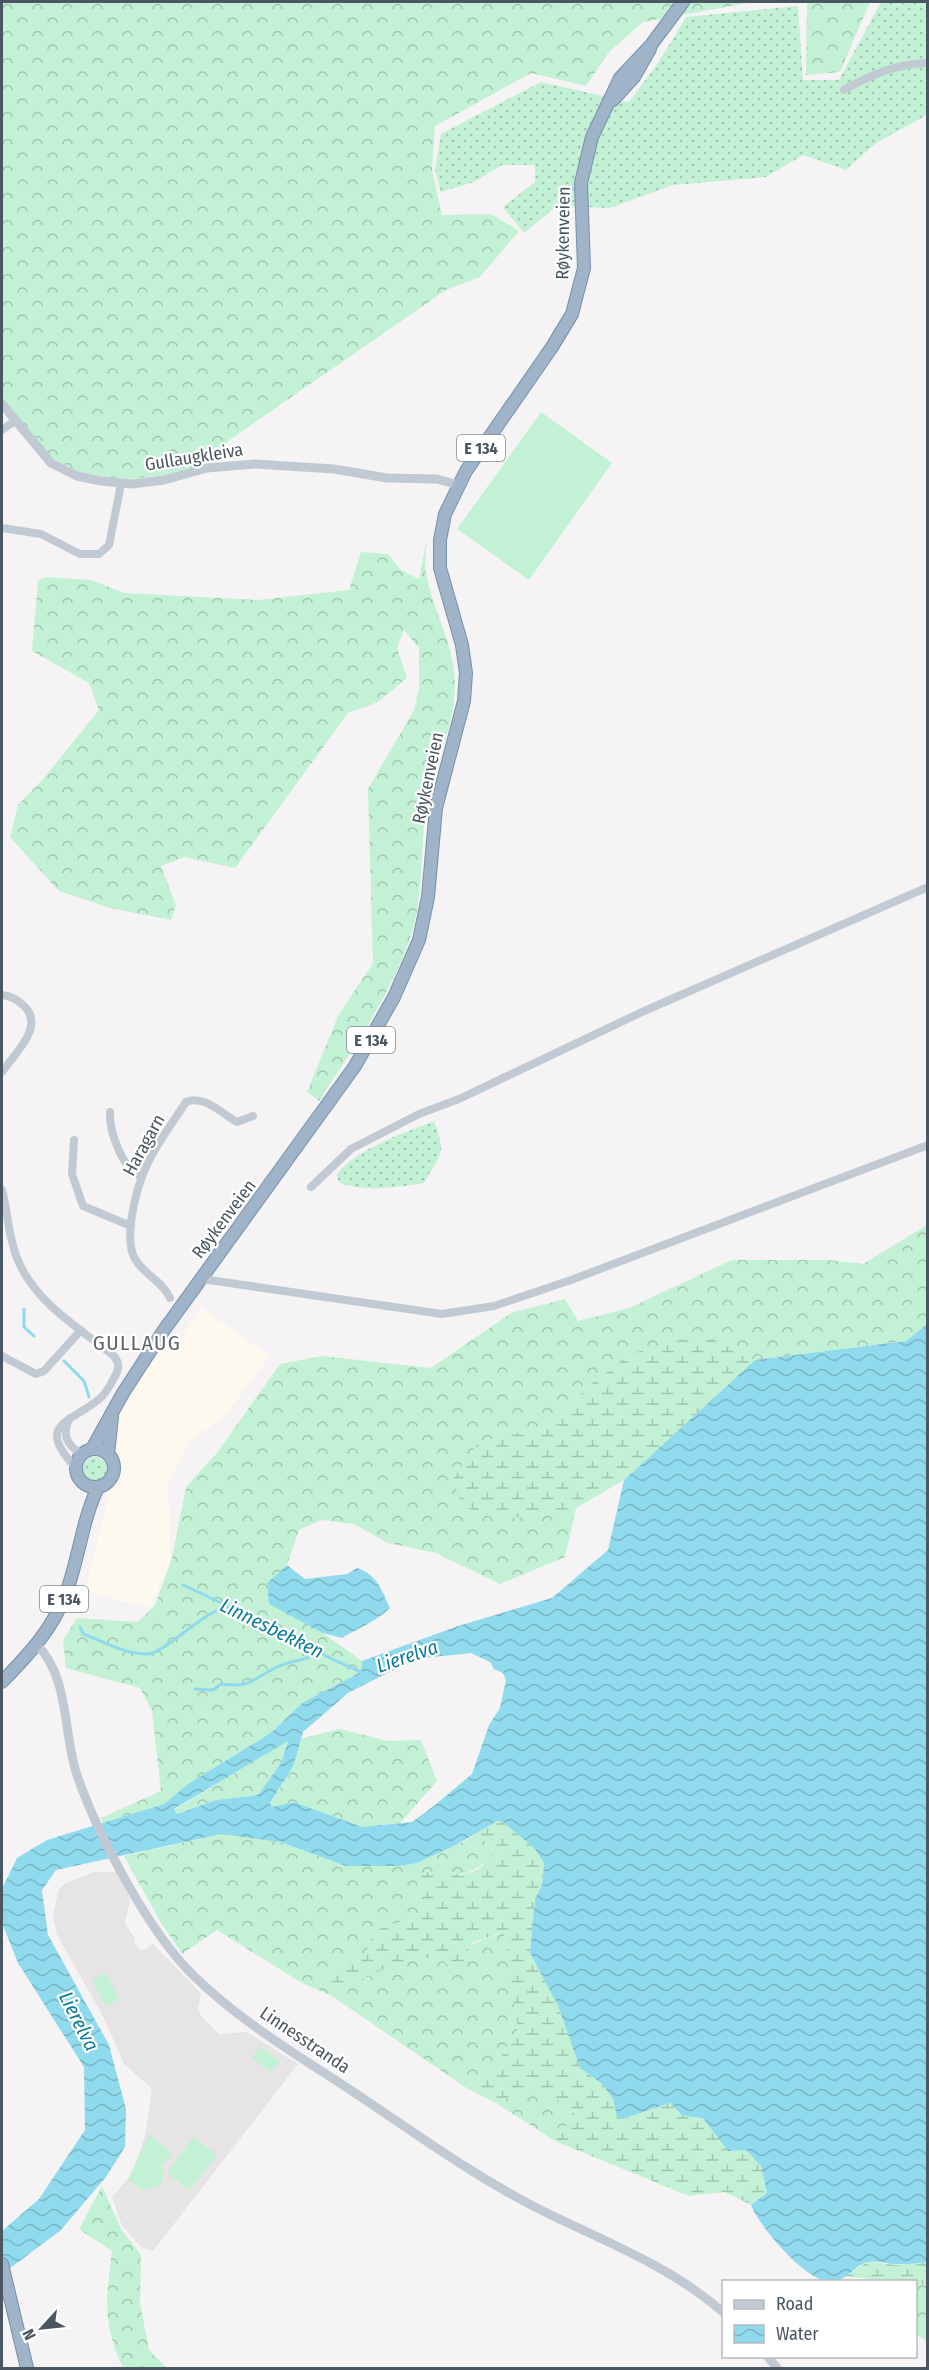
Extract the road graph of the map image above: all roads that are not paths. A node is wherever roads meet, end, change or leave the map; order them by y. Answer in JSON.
{"nodes":[{"id":1,"x":683,"y":2,"type":"edge"},
{"id":2,"x":927,"y":63,"type":"edge"},
{"id":3,"x":844,"y":90,"type":"dead end"},
{"id":4,"x":2,"y":404,"type":"edge"},
{"id":5,"x":16,"y":420,"type":"junction"},
{"id":6,"x":2,"y":430,"type":"edge"},
{"id":7,"x":121,"y":484,"type":"junction"},
{"id":8,"x":458,"y":484,"type":"junction"},
{"id":9,"x":2,"y":528,"type":"edge"},
{"id":10,"x":927,"y":887,"type":"edge"},
{"id":11,"x":2,"y":995,"type":"edge"},
{"id":12,"x":2,"y":1072,"type":"edge"},
{"id":13,"x":110,"y":1112,"type":"dead end"},
{"id":14,"x":253,"y":1116,"type":"dead end"},
{"id":15,"x":75,"y":1140,"type":"dead end"},
{"id":16,"x":927,"y":1145,"type":"edge"},
{"id":17,"x":140,"y":1176,"type":"junction"},
{"id":18,"x":311,"y":1186,"type":"dead end"},
{"id":19,"x":2,"y":1190,"type":"edge"},
{"id":20,"x":131,"y":1226,"type":"junction"},
{"id":21,"x":202,"y":1279,"type":"junction"},
{"id":22,"x":170,"y":1298,"type":"dead end"},
{"id":23,"x":81,"y":1330,"type":"junction"},
{"id":24,"x":2,"y":1356,"type":"edge"},
{"id":25,"x":112,"y":1416,"type":"junction"},
{"id":26,"x":70,"y":1417,"type":"junction"},
{"id":27,"x":87,"y":1451,"type":"junction"},
{"id":28,"x":108,"y":1454,"type":"junction"},
{"id":29,"x":75,"y":1467,"type":"junction"},
{"id":30,"x":82,"y":1483,"type":"junction"},
{"id":31,"x":98,"y":1487,"type":"junction"},
{"id":32,"x":84,"y":1523,"type":"junction"},
{"id":33,"x":37,"y":1645,"type":"junction"},
{"id":34,"x":20,"y":1663,"type":"junction"},
{"id":35,"x":2,"y":1675,"type":"edge"},
{"id":36,"x":2,"y":1682,"type":"edge"},
{"id":37,"x":2,"y":2264,"type":"edge"},
{"id":38,"x":722,"y":2312,"type":"edge"},
{"id":39,"x":27,"y":2368,"type":"edge"}],
"edges":[{"from":1,"to":8,"type":"highway","name":"Røykenveien","number":"E 134"},
{"from":2,"to":3,"type":"street"},
{"from":4,"to":5,"type":"street","name":"Gullaugkleiva"},
{"from":5,"to":6,"type":"street"},
{"from":5,"to":7,"type":"street","name":"Gullaugkleiva"},
{"from":7,"to":8,"type":"street","name":"Gullaugkleiva"},
{"from":7,"to":9,"type":"street"},
{"from":8,"to":21,"type":"highway","name":"Røykenveien","number":"E 134"},
{"from":10,"to":18,"type":"street"},
{"from":11,"to":12,"type":"street"},
{"from":13,"to":17,"type":"street"},
{"from":14,"to":17,"type":"street","name":"Haragarn"},
{"from":15,"to":20,"type":"street"},
{"from":16,"to":21,"type":"street"},
{"from":17,"to":20,"type":"street","name":"Haragarn"},
{"from":19,"to":23,"type":"street"},
{"from":20,"to":22,"type":"street","name":"Haragarn"},
{"from":21,"to":25,"type":"highway","name":"Røykenveien","number":"E 134"},
{"from":23,"to":24,"type":"street"},
{"from":23,"to":26,"type":"street"},
{"from":25,"to":27,"type":"highway","name":"Røykenveien","number":"E 134"},
{"from":25,"to":28,"type":"highway","name":"Røykenveien","number":"E 134"},
{"from":26,"to":27,"type":"street"},
{"from":26,"to":29,"type":"street"},
{"from":27,"to":28,"type":"highway"},
{"from":27,"to":29,"type":"highway","number":"E 134"},
{"from":28,"to":31,"type":"highway","number":"E 134"},
{"from":29,"to":30,"type":"highway","number":"E 134"},
{"from":30,"to":31,"type":"highway"},
{"from":30,"to":32,"type":"highway","number":"E 134"},
{"from":31,"to":32,"type":"highway","number":"E 134"},
{"from":32,"to":33,"type":"highway","number":"E 134"},
{"from":33,"to":34,"type":"highway","number":"E 134"},
{"from":33,"to":38,"type":"street","name":"Linnesstranda"},
{"from":34,"to":35,"type":"highway","number":"E 134"},
{"from":34,"to":36,"type":"highway","number":"E 134"},
{"from":37,"to":39,"type":"highway"}]}
